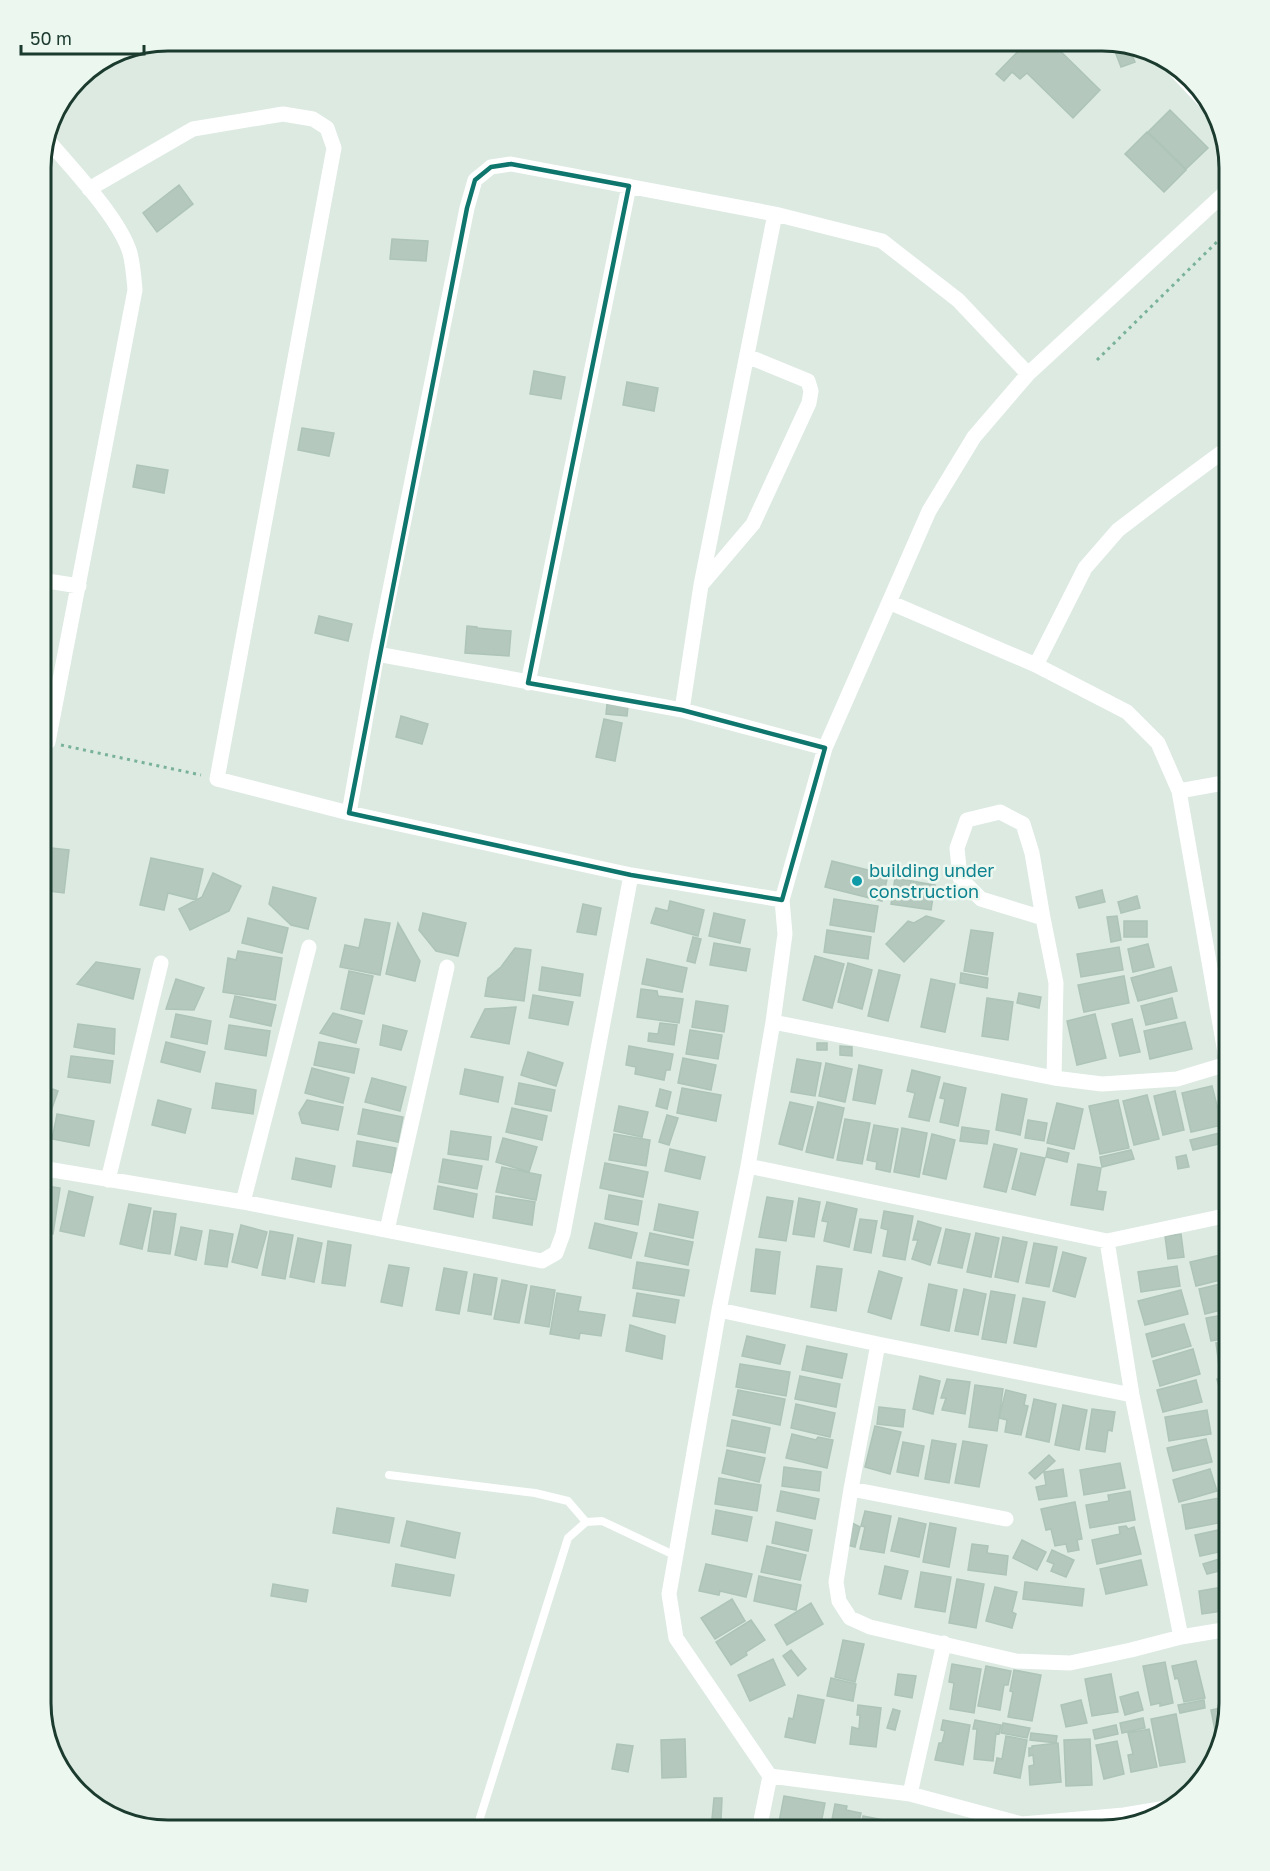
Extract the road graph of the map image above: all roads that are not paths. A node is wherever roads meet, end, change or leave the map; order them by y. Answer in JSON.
{"nodes":[{"id":1,"x":53,"y":147,"type":"edge"},
{"id":2,"x":629,"y":186,"type":"junction"},
{"id":3,"x":89,"y":189,"type":"junction"},
{"id":4,"x":1219,"y":199,"type":"edge"},
{"id":5,"x":775,"y":214,"type":"junction"},
{"id":6,"x":747,"y":356,"type":"junction"},
{"id":7,"x":1028,"y":374,"type":"junction"},
{"id":8,"x":1219,"y":455,"type":"edge"},
{"id":9,"x":51,"y":582,"type":"edge"},
{"id":10,"x":701,"y":585,"type":"junction"},
{"id":11,"x":79,"y":586,"type":"junction"},
{"id":12,"x":889,"y":602,"type":"junction"},
{"id":13,"x":377,"y":654,"type":"junction"},
{"id":14,"x":1036,"y":665,"type":"junction"},
{"id":15,"x":528,"y":683,"type":"junction"},
{"id":16,"x":682,"y":710,"type":"junction"},
{"id":17,"x":51,"y":711,"type":"edge"},
{"id":18,"x":825,"y":748,"type":"junction"},
{"id":19,"x":1219,"y":784,"type":"edge"},
{"id":20,"x":1179,"y":791,"type":"junction"},
{"id":21,"x":349,"y":813,"type":"junction"},
{"id":22,"x":631,"y":874,"type":"junction"},
{"id":23,"x":782,"y":900,"type":"junction"},
{"id":24,"x":1043,"y":918,"type":"junction"},
{"id":25,"x":309,"y":947,"type":"dead end"},
{"id":26,"x":161,"y":963,"type":"dead end"},
{"id":27,"x":447,"y":967,"type":"dead end"},
{"id":28,"x":1219,"y":1019,"type":"edge"},
{"id":29,"x":773,"y":1022,"type":"junction"},
{"id":30,"x":1219,"y":1072,"type":"edge"},
{"id":31,"x":1054,"y":1078,"type":"junction"},
{"id":32,"x":748,"y":1166,"type":"junction"},
{"id":33,"x":51,"y":1170,"type":"edge"},
{"id":34,"x":108,"y":1180,"type":"junction"},
{"id":35,"x":243,"y":1202,"type":"junction"},
{"id":36,"x":1219,"y":1217,"type":"edge"},
{"id":37,"x":387,"y":1230,"type":"junction"},
{"id":38,"x":1107,"y":1241,"type":"junction"},
{"id":39,"x":719,"y":1311,"type":"junction"},
{"id":40,"x":878,"y":1344,"type":"junction"},
{"id":41,"x":1132,"y":1395,"type":"junction"},
{"id":42,"x":389,"y":1475,"type":"dead end"},
{"id":43,"x":851,"y":1489,"type":"junction"},
{"id":44,"x":1006,"y":1519,"type":"dead end"},
{"id":45,"x":586,"y":1522,"type":"junction"},
{"id":46,"x":676,"y":1556,"type":"junction"},
{"id":47,"x":1219,"y":1631,"type":"edge"},
{"id":48,"x":1181,"y":1637,"type":"junction"},
{"id":49,"x":944,"y":1643,"type":"junction"},
{"id":50,"x":771,"y":1776,"type":"junction"},
{"id":51,"x":910,"y":1794,"type":"junction"},
{"id":52,"x":1144,"y":1812,"type":"edge"},
{"id":53,"x":479,"y":1820,"type":"edge"},
{"id":54,"x":761,"y":1820,"type":"edge"},
{"id":55,"x":1007,"y":1820,"type":"edge"},
{"id":56,"x":1067,"y":1820,"type":"edge"}],
"edges":[{"from":1,"to":3,"type":"street"},
{"from":2,"to":5,"type":"street"},
{"from":2,"to":13,"type":"street"},
{"from":2,"to":15,"type":"street"},
{"from":3,"to":11,"type":"street"},
{"from":3,"to":21,"type":"street"},
{"from":4,"to":7,"type":"street"},
{"from":5,"to":6,"type":"street"},
{"from":5,"to":7,"type":"street"},
{"from":6,"to":10,"type":"street"},
{"from":6,"to":10,"type":"street"},
{"from":7,"to":12,"type":"street"},
{"from":8,"to":14,"type":"street"},
{"from":9,"to":11,"type":"street"},
{"from":10,"to":16,"type":"street"},
{"from":11,"to":17,"type":"street"},
{"from":12,"to":14,"type":"street"},
{"from":12,"to":18,"type":"street"},
{"from":13,"to":15,"type":"street"},
{"from":13,"to":21,"type":"street"},
{"from":14,"to":20,"type":"street"},
{"from":15,"to":16,"type":"street"},
{"from":16,"to":18,"type":"street"},
{"from":18,"to":23,"type":"street"},
{"from":19,"to":20,"type":"street"},
{"from":20,"to":28,"type":"street"},
{"from":21,"to":22,"type":"street"},
{"from":22,"to":23,"type":"street"},
{"from":22,"to":37,"type":"street"},
{"from":23,"to":29,"type":"street"},
{"from":24,"to":24,"type":"street"},
{"from":24,"to":31,"type":"street"},
{"from":25,"to":35,"type":"street"},
{"from":26,"to":34,"type":"street"},
{"from":27,"to":37,"type":"street"},
{"from":29,"to":31,"type":"street"},
{"from":29,"to":32,"type":"street"},
{"from":30,"to":31,"type":"street"},
{"from":32,"to":38,"type":"street"},
{"from":32,"to":39,"type":"street"},
{"from":33,"to":34,"type":"street"},
{"from":34,"to":35,"type":"street"},
{"from":35,"to":37,"type":"street"},
{"from":36,"to":38,"type":"street"},
{"from":38,"to":41,"type":"street"},
{"from":39,"to":40,"type":"street"},
{"from":39,"to":46,"type":"street"},
{"from":40,"to":41,"type":"street"},
{"from":40,"to":43,"type":"street"},
{"from":41,"to":48,"type":"street"},
{"from":42,"to":45,"type":"lane"},
{"from":43,"to":44,"type":"street"},
{"from":43,"to":49,"type":"street"},
{"from":45,"to":46,"type":"lane"},
{"from":45,"to":53,"type":"lane"},
{"from":46,"to":50,"type":"street"},
{"from":47,"to":48,"type":"street"},
{"from":48,"to":49,"type":"street"},
{"from":49,"to":51,"type":"street"},
{"from":50,"to":51,"type":"street"},
{"from":50,"to":54,"type":"street"},
{"from":51,"to":55,"type":"street"},
{"from":52,"to":56,"type":"street"}]}
